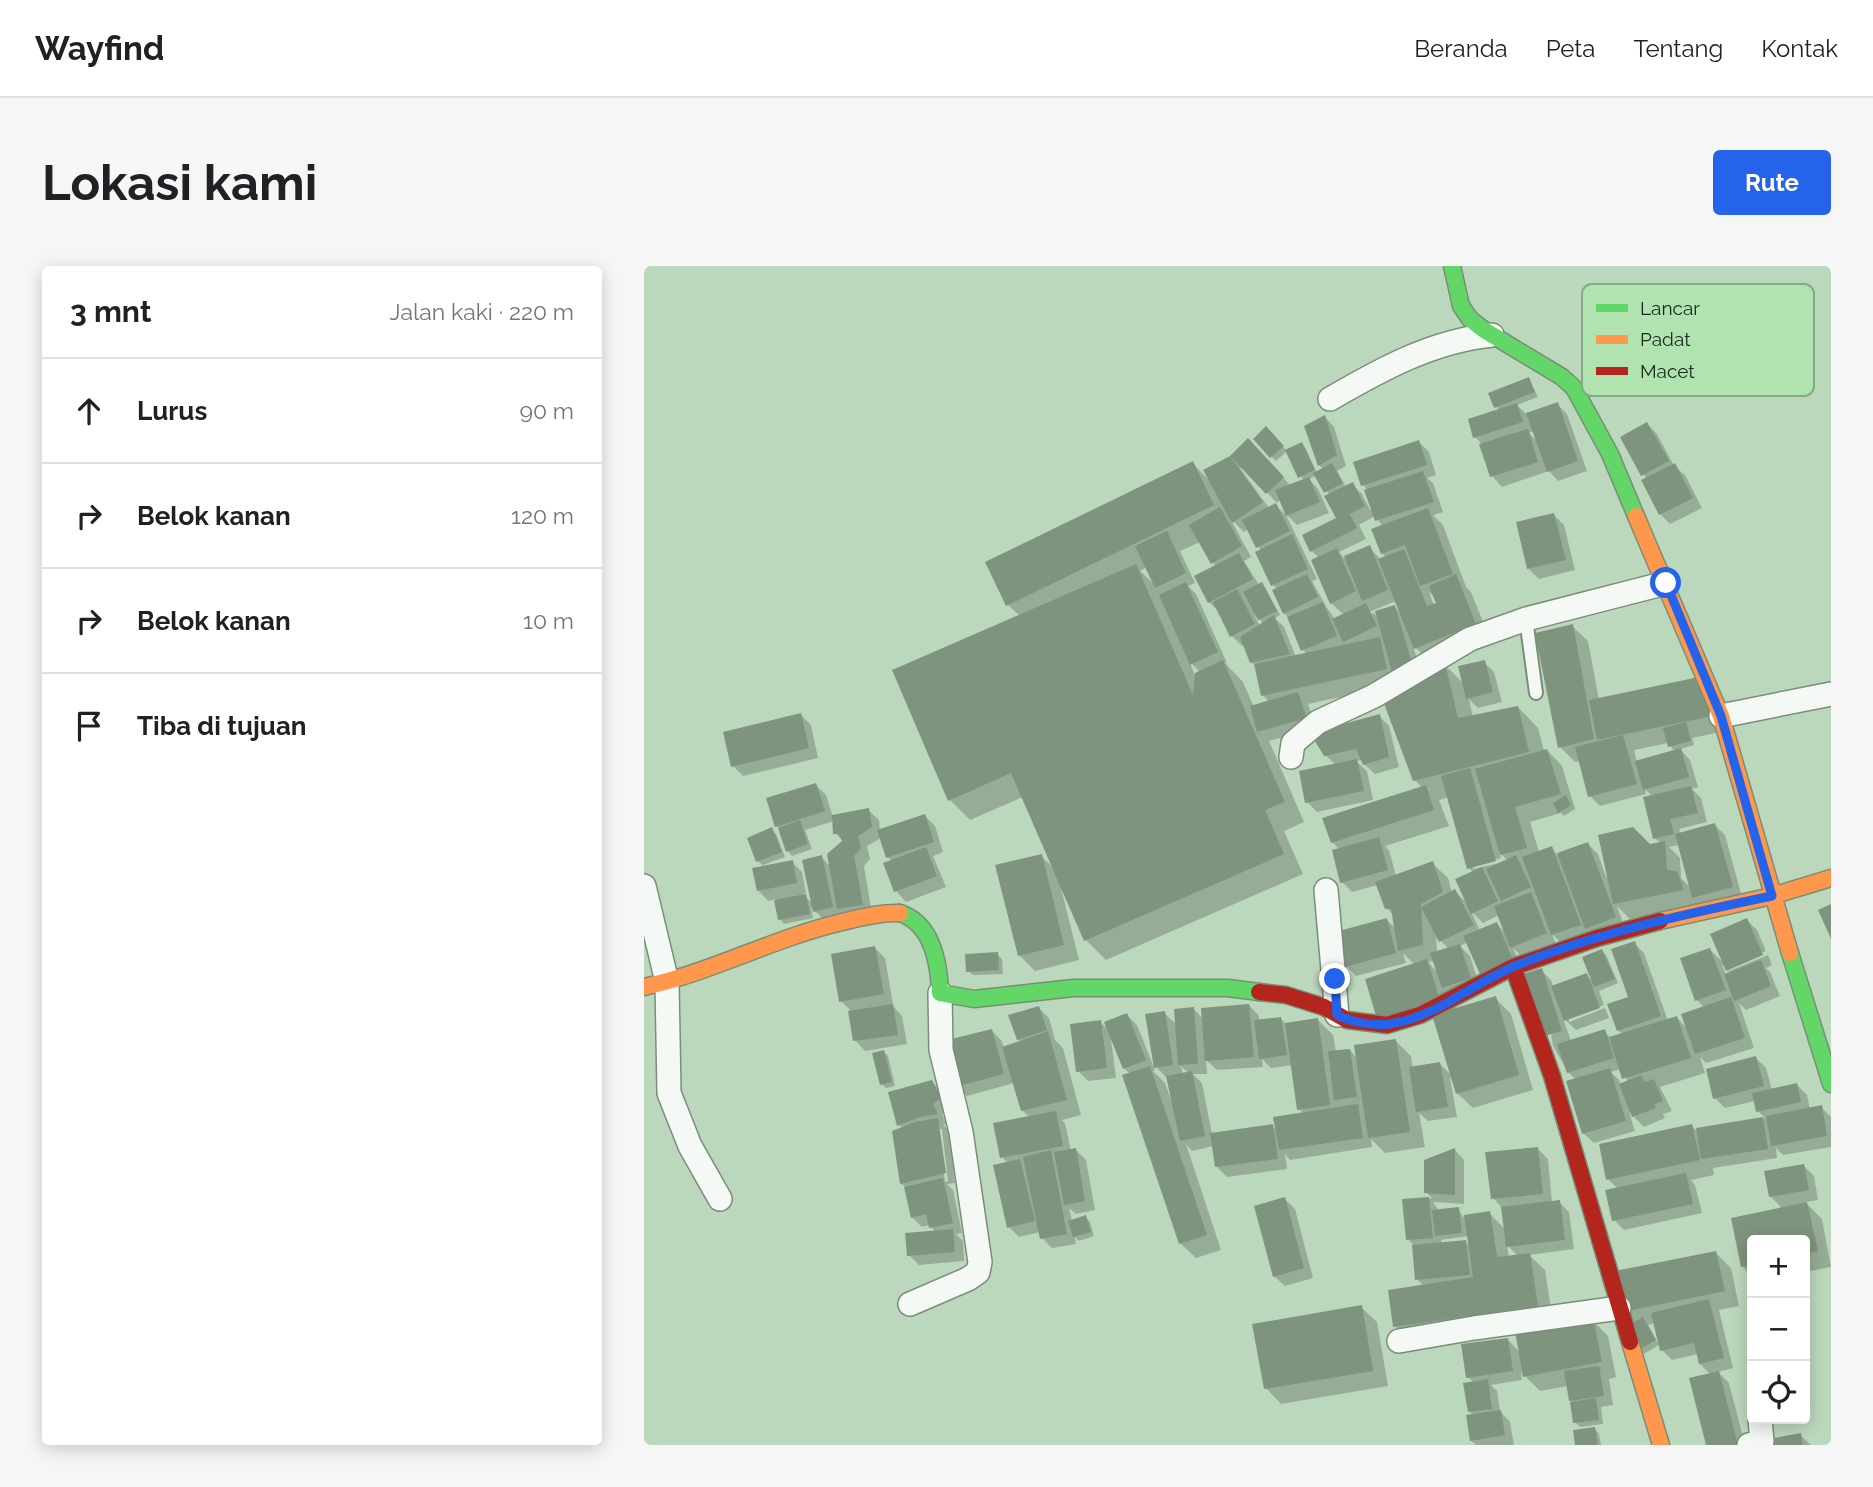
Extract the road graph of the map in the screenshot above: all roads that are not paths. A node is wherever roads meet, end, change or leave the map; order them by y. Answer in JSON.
{"nodes":[{"id":1,"x":1452,"y":266,"type":"edge"},
{"id":2,"x":1492,"y":335,"type":"junction"},
{"id":3,"x":1330,"y":399,"type":"dead end"},
{"id":4,"x":1666,"y":583,"type":"junction"},
{"id":5,"x":1526,"y":619,"type":"junction"},
{"id":6,"x":1536,"y":693,"type":"dead end"},
{"id":7,"x":1831,"y":694,"type":"edge"},
{"id":8,"x":1721,"y":716,"type":"junction"},
{"id":9,"x":1291,"y":757,"type":"dead end"},
{"id":10,"x":1831,"y":878,"type":"edge"},
{"id":11,"x":644,"y":886,"type":"edge"},
{"id":12,"x":1326,"y":890,"type":"dead end"},
{"id":13,"x":1772,"y":896,"type":"junction"},
{"id":14,"x":1513,"y":967,"type":"junction"},
{"id":15,"x":667,"y":982,"type":"junction"},
{"id":16,"x":644,"y":987,"type":"edge"},
{"id":17,"x":940,"y":993,"type":"junction"},
{"id":18,"x":1337,"y":1015,"type":"junction"},
{"id":19,"x":1831,"y":1084,"type":"edge"},
{"id":20,"x":720,"y":1199,"type":"dead end"},
{"id":21,"x":910,"y":1304,"type":"dead end"},
{"id":22,"x":1619,"y":1308,"type":"junction"},
{"id":23,"x":1399,"y":1341,"type":"dead end"},
{"id":24,"x":1760,"y":1424,"type":"edge"},
{"id":25,"x":1661,"y":1445,"type":"edge"},
{"id":26,"x":1749,"y":1445,"type":"edge"}],
"edges":[{"from":1,"to":2,"type":"street"},
{"from":2,"to":3,"type":"street"},
{"from":2,"to":4,"type":"street"},
{"from":4,"to":5,"type":"street"},
{"from":4,"to":8,"type":"street"},
{"from":5,"to":6,"type":"lane"},
{"from":5,"to":9,"type":"street"},
{"from":7,"to":8,"type":"street"},
{"from":8,"to":13,"type":"street"},
{"from":10,"to":13,"type":"street"},
{"from":11,"to":15,"type":"street"},
{"from":12,"to":18,"type":"street"},
{"from":13,"to":14,"type":"street"},
{"from":13,"to":19,"type":"street"},
{"from":14,"to":18,"type":"street"},
{"from":14,"to":22,"type":"street"},
{"from":15,"to":16,"type":"street"},
{"from":15,"to":17,"type":"street"},
{"from":15,"to":20,"type":"street"},
{"from":17,"to":18,"type":"street"},
{"from":17,"to":21,"type":"street"},
{"from":22,"to":23,"type":"street"},
{"from":22,"to":25,"type":"street"},
{"from":24,"to":26,"type":"street"}]}
